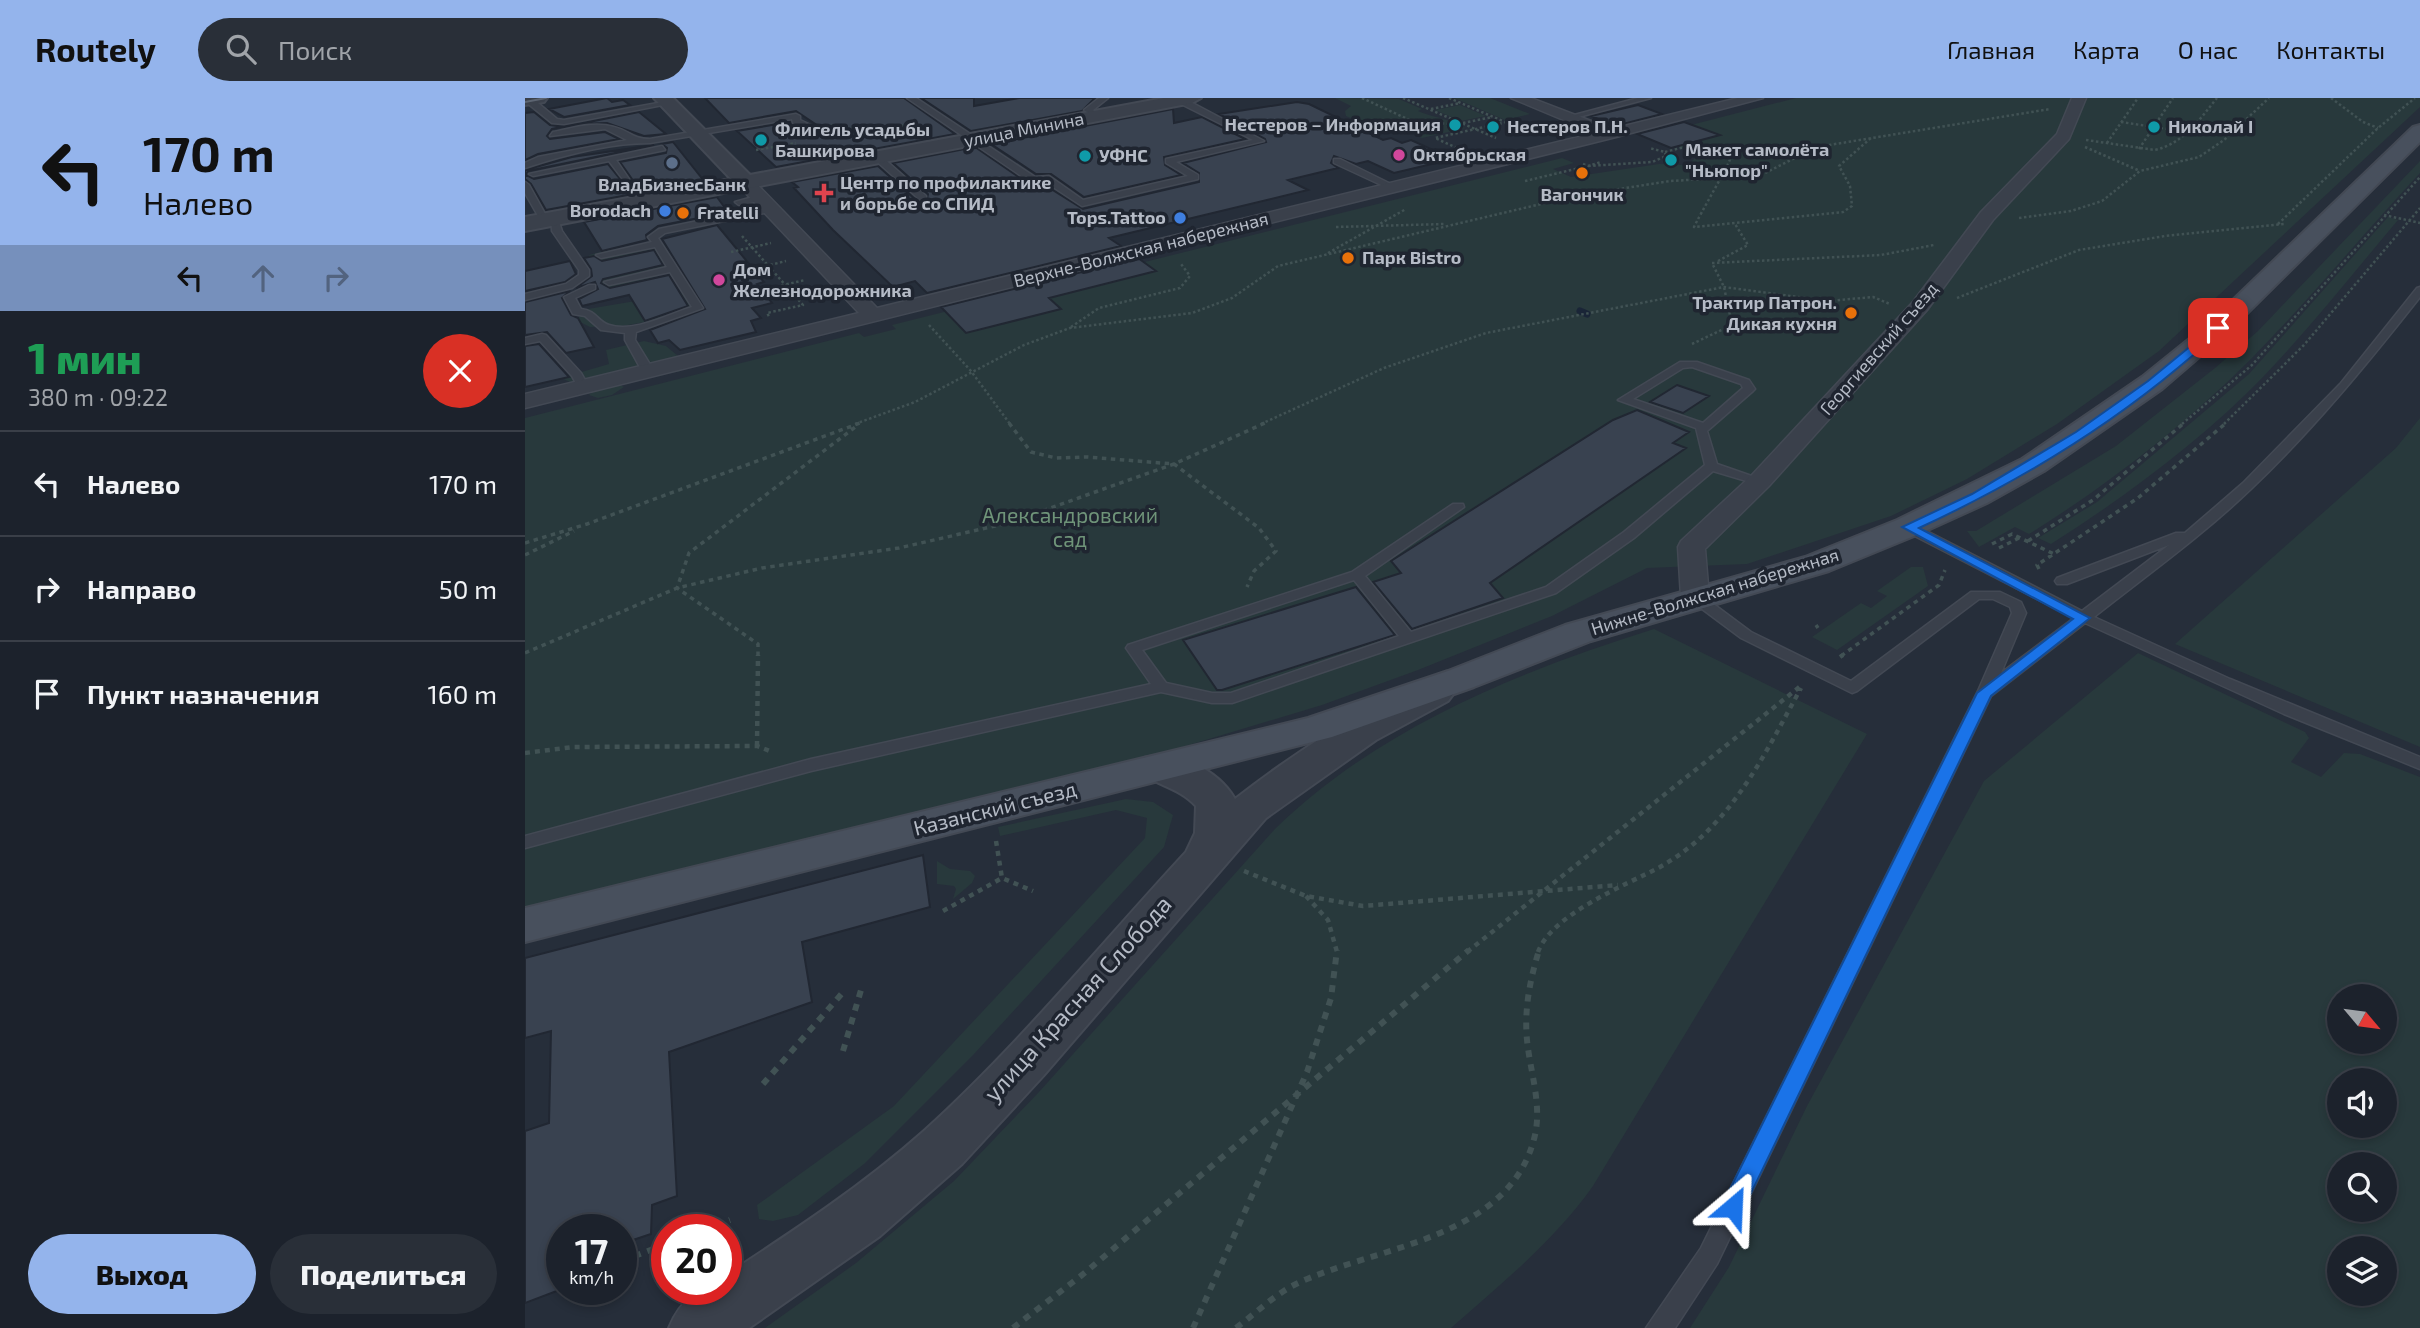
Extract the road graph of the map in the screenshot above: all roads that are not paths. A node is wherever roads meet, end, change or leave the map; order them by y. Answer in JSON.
{"nodes":[{"id":1,"x":911,"y":98,"type":"edge"},
{"id":2,"x":1518,"y":98,"type":"edge"},
{"id":3,"x":1604,"y":98,"type":"edge"},
{"id":4,"x":1756,"y":98,"type":"edge"},
{"id":5,"x":531,"y":99,"type":"edge"},
{"id":6,"x":1186,"y":99,"type":"edge"},
{"id":7,"x":1640,"y":99,"type":"edge"},
{"id":8,"x":666,"y":101,"type":"edge"},
{"id":9,"x":2078,"y":102,"type":"edge"},
{"id":10,"x":1621,"y":104,"type":"junction"},
{"id":11,"x":1100,"y":107,"type":"edge"},
{"id":12,"x":1567,"y":118,"type":"junction"},
{"id":13,"x":942,"y":119,"type":"joint"},
{"id":14,"x":814,"y":130,"type":"dead end"},
{"id":15,"x":2420,"y":131,"type":"edge"},
{"id":16,"x":553,"y":134,"type":"dead end"},
{"id":17,"x":1611,"y":135,"type":"junction"},
{"id":18,"x":702,"y":136,"type":"junction"},
{"id":19,"x":972,"y":139,"type":"junction"},
{"id":20,"x":633,"y":141,"type":"junction"},
{"id":21,"x":650,"y":141,"type":"junction"},
{"id":22,"x":621,"y":148,"type":"dead end"},
{"id":23,"x":877,"y":157,"type":"junction"},
{"id":24,"x":611,"y":158,"type":"junction"},
{"id":25,"x":1338,"y":161,"type":"dead end"},
{"id":26,"x":525,"y":166,"type":"edge"},
{"id":27,"x":533,"y":174,"type":"dead end"},
{"id":28,"x":625,"y":179,"type":"dead end"},
{"id":29,"x":745,"y":182,"type":"junction"},
{"id":30,"x":525,"y":185,"type":"edge"},
{"id":31,"x":1395,"y":188,"type":"junction"},
{"id":32,"x":923,"y":198,"type":"dead end"},
{"id":33,"x":739,"y":202,"type":"dead end"},
{"id":34,"x":765,"y":203,"type":"junction"},
{"id":35,"x":541,"y":221,"type":"edge"},
{"id":36,"x":655,"y":244,"type":"junction"},
{"id":37,"x":601,"y":255,"type":"dead end"},
{"id":38,"x":672,"y":269,"type":"junction"},
{"id":39,"x":609,"y":282,"type":"dead end"},
{"id":40,"x":592,"y":287,"type":"dead end"},
{"id":41,"x":2420,"y":290,"type":"edge"},
{"id":42,"x":525,"y":297,"type":"edge"},
{"id":43,"x":873,"y":316,"type":"junction"},
{"id":44,"x":631,"y":330,"type":"junction"},
{"id":45,"x":525,"y":341,"type":"edge"},
{"id":46,"x":648,"y":371,"type":"junction"},
{"id":47,"x":583,"y":387,"type":"junction"},
{"id":48,"x":525,"y":401,"type":"edge"},
{"id":49,"x":1705,"y":427,"type":"junction"},
{"id":50,"x":1711,"y":466,"type":"junction"},
{"id":51,"x":1760,"y":481,"type":"junction"},
{"id":52,"x":1458,"y":508,"type":"dead end"},
{"id":53,"x":1908,"y":527,"type":"junction"},
{"id":54,"x":2197,"y":530,"type":"junction"},
{"id":55,"x":1357,"y":575,"type":"junction"},
{"id":56,"x":2062,"y":581,"type":"dead end"},
{"id":57,"x":1695,"y":597,"type":"junction"},
{"id":58,"x":2083,"y":618,"type":"junction"},
{"id":59,"x":1408,"y":638,"type":"junction"},
{"id":60,"x":1461,"y":679,"type":"junction"},
{"id":61,"x":1161,"y":687,"type":"junction"},
{"id":62,"x":1985,"y":693,"type":"junction"},
{"id":63,"x":2420,"y":762,"type":"edge"},
{"id":64,"x":1158,"y":768,"type":"junction"},
{"id":65,"x":525,"y":842,"type":"edge"},
{"id":66,"x":1225,"y":863,"type":"junction"},
{"id":67,"x":525,"y":925,"type":"edge"},
{"id":68,"x":699,"y":1328,"type":"edge"},
{"id":69,"x":1658,"y":1328,"type":"edge"}],
"edges":[{"from":1,"to":13,"type":"lane"},
{"from":2,"to":12,"type":"street"},
{"from":3,"to":10,"type":"lane"},
{"from":4,"to":17,"type":"street","name":"Верхне-Волжская набережная"},
{"from":5,"to":8,"type":"lane"},
{"from":6,"to":11,"type":"street","name":"улица Минина"},
{"from":6,"to":19,"type":"lane"},
{"from":7,"to":10,"type":"lane"},
{"from":8,"to":18,"type":"street"},
{"from":9,"to":51,"type":"street","name":"Георгиевский съезд"},
{"from":10,"to":12,"type":"lane"},
{"from":11,"to":19,"type":"street","name":"улица Минина"},
{"from":12,"to":17,"type":"street"},
{"from":13,"to":19,"type":"lane"},
{"from":14,"to":18,"type":"lane"},
{"from":15,"to":53,"type":"main road","name":"Нижне-Волжская набережная"},
{"from":16,"to":20,"type":"lane"},
{"from":17,"to":31,"type":"street","name":"Верхне-Волжская набережная"},
{"from":18,"to":21,"type":"lane"},
{"from":18,"to":24,"type":"lane"},
{"from":18,"to":29,"type":"street"},
{"from":19,"to":23,"type":"street","name":"улица Минина"},
{"from":20,"to":21,"type":"lane"},
{"from":20,"to":26,"type":"lane"},
{"from":21,"to":22,"type":"lane"},
{"from":23,"to":29,"type":"street","name":"улица Минина"},
{"from":23,"to":32,"type":"lane"},
{"from":24,"to":27,"type":"lane"},
{"from":24,"to":28,"type":"lane"},
{"from":25,"to":31,"type":"lane"},
{"from":29,"to":34,"type":"street"},
{"from":29,"to":35,"type":"street","name":"улица Минина"},
{"from":30,"to":35,"type":"lane"},
{"from":31,"to":43,"type":"street","name":"Верхне-Волжская набережная"},
{"from":33,"to":34,"type":"lane"},
{"from":34,"to":36,"type":"lane"},
{"from":34,"to":43,"type":"street"},
{"from":35,"to":42,"type":"lane"},
{"from":36,"to":37,"type":"lane"},
{"from":36,"to":38,"type":"lane"},
{"from":38,"to":39,"type":"lane"},
{"from":38,"to":44,"type":"lane"},
{"from":40,"to":44,"type":"lane"},
{"from":41,"to":54,"type":"lane"},
{"from":43,"to":46,"type":"street","name":"Верхне-Волжская набережная"},
{"from":44,"to":46,"type":"lane"},
{"from":45,"to":47,"type":"lane"},
{"from":46,"to":47,"type":"street","name":"Верхне-Волжская набережная"},
{"from":47,"to":48,"type":"street","name":"Верхне-Волжская набережная"},
{"from":49,"to":49,"type":"lane"},
{"from":49,"to":50,"type":"lane"},
{"from":50,"to":51,"type":"lane"},
{"from":50,"to":59,"type":"lane"},
{"from":51,"to":57,"type":"street","name":"Георгиевский съезд"},
{"from":52,"to":55,"type":"lane"},
{"from":53,"to":57,"type":"main road","name":"Нижне-Волжская набережная"},
{"from":53,"to":58,"type":"lane"},
{"from":54,"to":56,"type":"lane"},
{"from":54,"to":58,"type":"lane"},
{"from":55,"to":59,"type":"lane"},
{"from":55,"to":61,"type":"lane"},
{"from":57,"to":60,"type":"main road","name":"Нижне-Волжская набережная"},
{"from":57,"to":62,"type":"lane"},
{"from":58,"to":62,"type":"lane"},
{"from":58,"to":63,"type":"lane"},
{"from":59,"to":61,"type":"lane"},
{"from":60,"to":64,"type":"main road","name":"Казанский съезд"},
{"from":60,"to":66,"type":"street","name":"улица Красная Слобода"},
{"from":61,"to":65,"type":"lane"},
{"from":62,"to":69,"type":"lane"},
{"from":64,"to":66,"type":"street"},
{"from":64,"to":67,"type":"main road","name":"Казанский съезд"},
{"from":66,"to":68,"type":"street","name":"улица Красная Слобода"}]}
